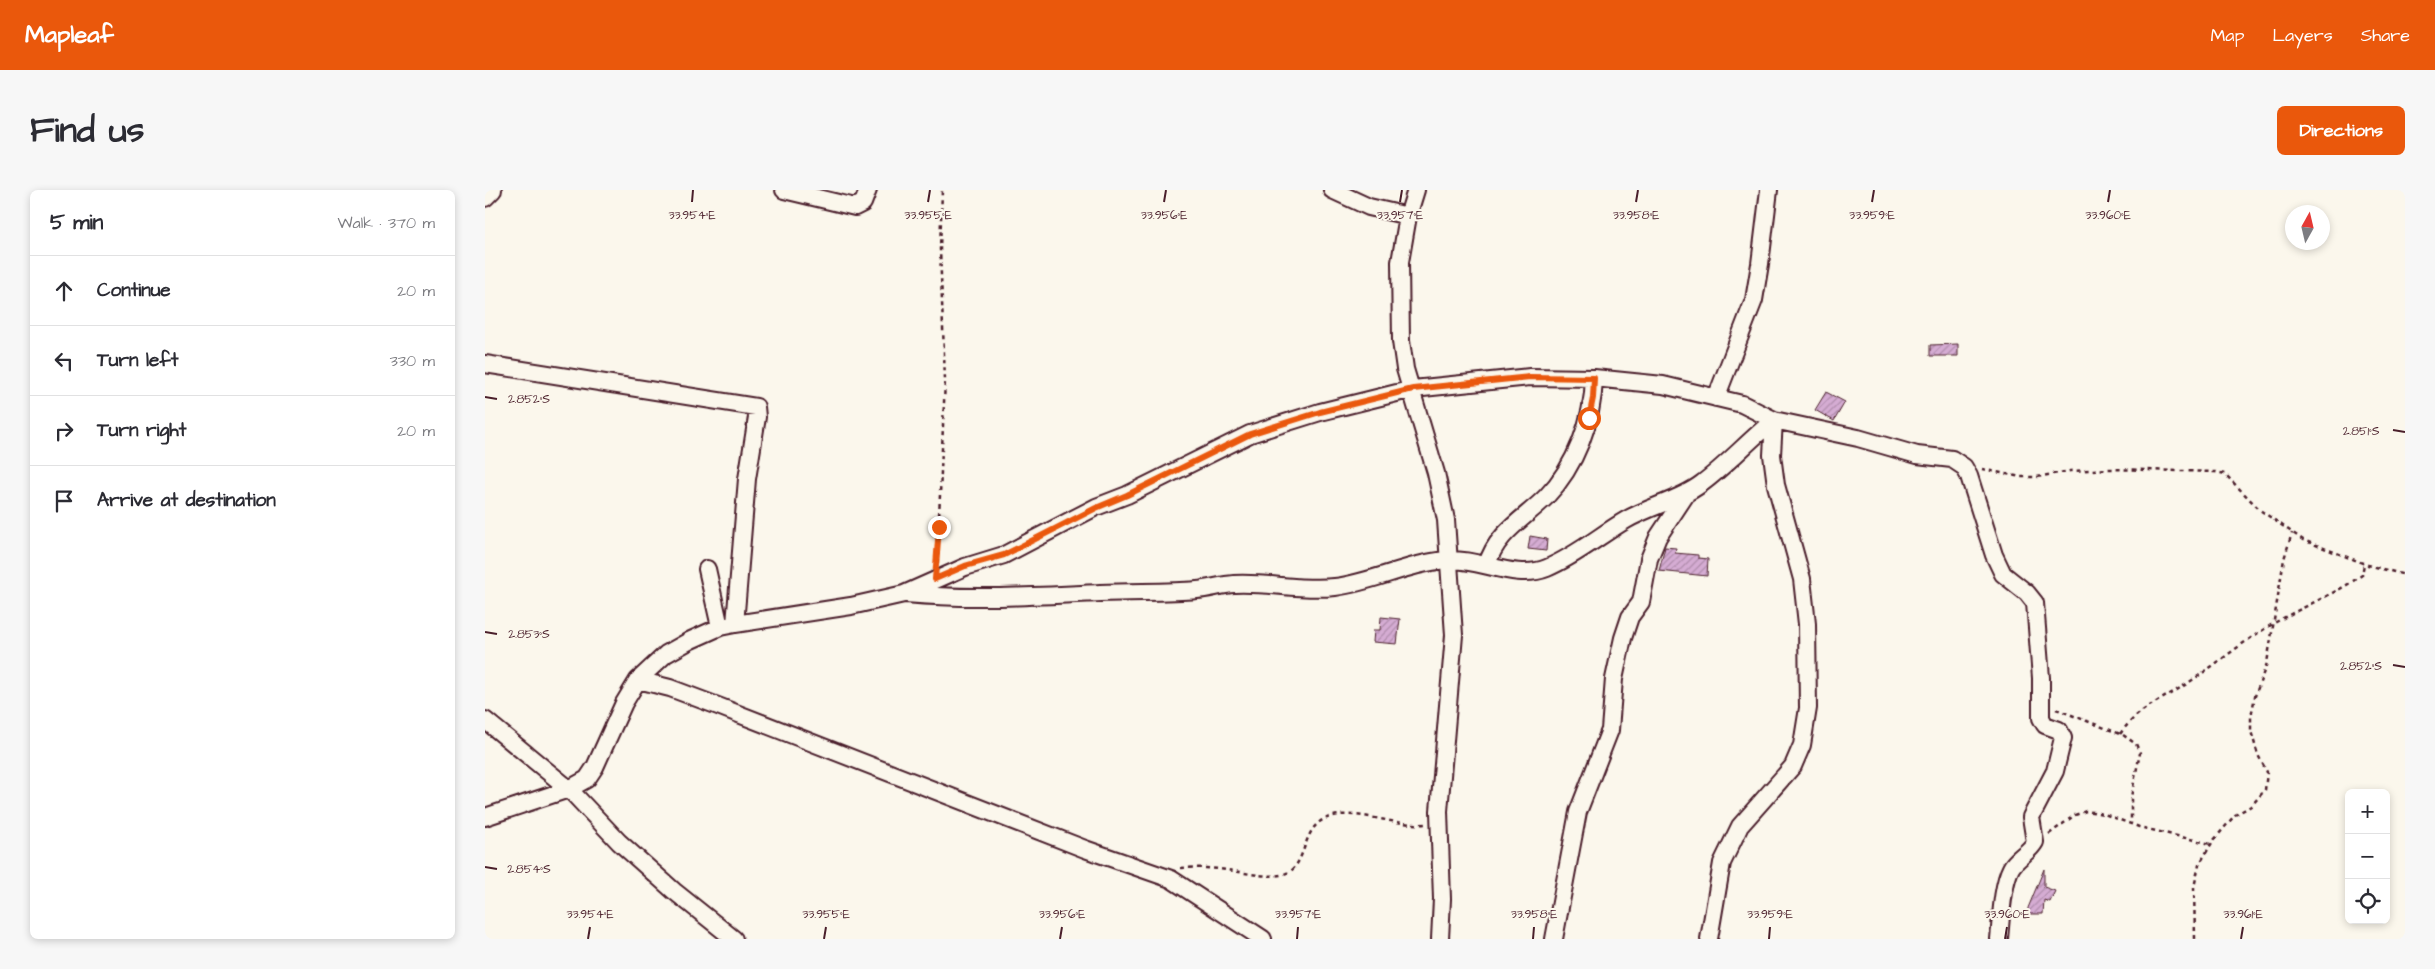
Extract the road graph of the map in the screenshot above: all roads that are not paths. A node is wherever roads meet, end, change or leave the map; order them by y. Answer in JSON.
{"nodes":[{"id":1,"x":493,"y":190,"type":"edge"},
{"id":2,"x":784,"y":190,"type":"edge"},
{"id":3,"x":868,"y":190,"type":"edge"},
{"id":4,"x":1332,"y":190,"type":"edge"},
{"id":5,"x":1416,"y":190,"type":"edge"},
{"id":6,"x":1769,"y":190,"type":"edge"},
{"id":7,"x":485,"y":198,"type":"edge"},
{"id":8,"x":1408,"y":216,"type":"junction"},
{"id":9,"x":485,"y":364,"type":"edge"},
{"id":10,"x":1594,"y":378,"type":"junction"},
{"id":11,"x":1413,"y":389,"type":"junction"},
{"id":12,"x":1716,"y":398,"type":"junction"},
{"id":13,"x":1774,"y":420,"type":"junction"},
{"id":14,"x":1687,"y":493,"type":"junction"},
{"id":15,"x":1449,"y":560,"type":"junction"},
{"id":16,"x":1487,"y":565,"type":"junction"},
{"id":17,"x":707,"y":569,"type":"dead end"},
{"id":18,"x":904,"y":594,"type":"junction"},
{"id":19,"x":728,"y":626,"type":"junction"},
{"id":20,"x":639,"y":680,"type":"junction"},
{"id":21,"x":485,"y":720,"type":"edge"},
{"id":22,"x":569,"y":789,"type":"junction"},
{"id":23,"x":485,"y":817,"type":"edge"},
{"id":24,"x":734,"y":939,"type":"edge"},
{"id":25,"x":1263,"y":939,"type":"edge"},
{"id":26,"x":1441,"y":939,"type":"edge"},
{"id":27,"x":1554,"y":939,"type":"edge"},
{"id":28,"x":1709,"y":939,"type":"edge"},
{"id":29,"x":1999,"y":939,"type":"edge"}],
"edges":[{"from":1,"to":7,"type":"street"},
{"from":2,"to":3,"type":"street"},
{"from":4,"to":8,"type":"street"},
{"from":5,"to":8,"type":"street"},
{"from":6,"to":12,"type":"street"},
{"from":8,"to":11,"type":"street"},
{"from":9,"to":19,"type":"street"},
{"from":10,"to":11,"type":"street"},
{"from":10,"to":12,"type":"street"},
{"from":10,"to":16,"type":"street"},
{"from":11,"to":15,"type":"street"},
{"from":11,"to":18,"type":"street"},
{"from":12,"to":13,"type":"street"},
{"from":13,"to":14,"type":"street"},
{"from":13,"to":28,"type":"street"},
{"from":13,"to":29,"type":"street"},
{"from":14,"to":16,"type":"street"},
{"from":14,"to":27,"type":"street"},
{"from":15,"to":16,"type":"street"},
{"from":15,"to":18,"type":"street"},
{"from":15,"to":26,"type":"street"},
{"from":17,"to":19,"type":"street"},
{"from":18,"to":19,"type":"street"},
{"from":19,"to":20,"type":"street"},
{"from":20,"to":22,"type":"street"},
{"from":20,"to":25,"type":"street"},
{"from":21,"to":22,"type":"street"},
{"from":22,"to":23,"type":"street"},
{"from":22,"to":24,"type":"street"}]}
